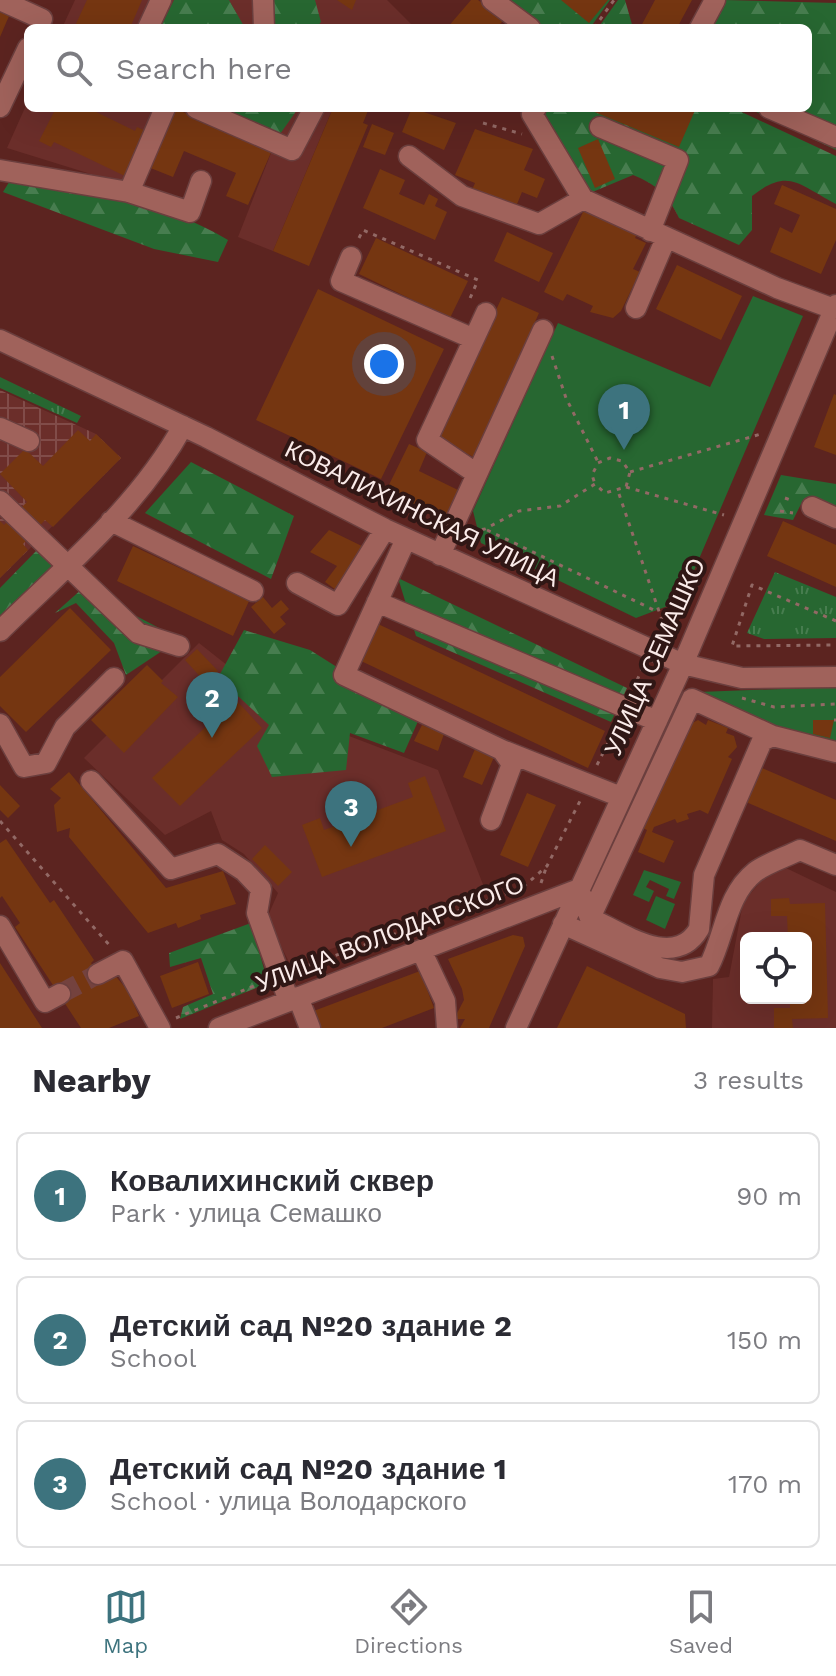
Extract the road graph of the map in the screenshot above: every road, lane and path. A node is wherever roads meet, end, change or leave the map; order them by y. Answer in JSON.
{"nodes":[{"id":1,"x":0,"y":0,"type":"edge"},
{"id":2,"x":161,"y":0,"type":"edge"},
{"id":3,"x":263,"y":0,"type":"edge"},
{"id":4,"x":492,"y":0,"type":"edge"},
{"id":5,"x":614,"y":0,"type":"edge"},
{"id":6,"x":715,"y":0,"type":"edge"},
{"id":7,"x":43,"y":16,"type":"edge"},
{"id":8,"x":150,"y":24,"type":"edge"},
{"id":9,"x":264,"y":24,"type":"edge"},
{"id":10,"x":525,"y":24,"type":"edge"},
{"id":11,"x":597,"y":24,"type":"edge"},
{"id":12,"x":702,"y":24,"type":"edge"},
{"id":13,"x":24,"y":56,"type":"edge"},
{"id":14,"x":0,"y":107,"type":"edge"},
{"id":15,"x":163,"y":112,"type":"edge"},
{"id":16,"x":205,"y":112,"type":"edge"},
{"id":17,"x":312,"y":112,"type":"edge"},
{"id":18,"x":533,"y":112,"type":"edge"},
{"id":19,"x":778,"y":112,"type":"edge"},
{"id":20,"x":483,"y":123,"type":"dead end"},
{"id":21,"x":600,"y":127,"type":"dead end"},
{"id":22,"x":836,"y":137,"type":"edge"},
{"id":23,"x":544,"y":140,"type":"junction"},
{"id":24,"x":409,"y":156,"type":"dead end"},
{"id":25,"x":0,"y":170,"type":"edge"},
{"id":26,"x":201,"y":181,"type":"dead end"},
{"id":27,"x":129,"y":192,"type":"junction"},
{"id":28,"x":583,"y":199,"type":"junction"},
{"id":29,"x":658,"y":235,"type":"junction"},
{"id":30,"x":354,"y":250,"type":"joint"},
{"id":31,"x":835,"y":307,"type":"edge"},
{"id":32,"x":636,"y":308,"type":"dead end"},
{"id":33,"x":476,"y":310,"type":"joint"},
{"id":34,"x":543,"y":330,"type":"joint"},
{"id":35,"x":474,"y":339,"type":"junction"},
{"id":36,"x":0,"y":340,"type":"edge"},
{"id":37,"x":183,"y":426,"type":"junction"},
{"id":38,"x":0,"y":428,"type":"edge"},
{"id":39,"x":761,"y":434,"type":"dead end"},
{"id":40,"x":29,"y":441,"type":"dead end"},
{"id":41,"x":598,"y":463,"type":"junction"},
{"id":42,"x":630,"y":472,"type":"junction"},
{"id":43,"x":477,"y":474,"type":"junction"},
{"id":44,"x":595,"y":484,"type":"junction"},
{"id":45,"x":626,"y":487,"type":"junction"},
{"id":46,"x":618,"y":492,"type":"junction"},
{"id":47,"x":0,"y":501,"type":"edge"},
{"id":48,"x":812,"y":507,"type":"dead end"},
{"id":49,"x":724,"y":515,"type":"dead end"},
{"id":50,"x":836,"y":518,"type":"edge"},
{"id":51,"x":111,"y":521,"type":"junction"},
{"id":52,"x":385,"y":529,"type":"junction"},
{"id":53,"x":450,"y":529,"type":"junction"},
{"id":54,"x":485,"y":529,"type":"junction"},
{"id":55,"x":406,"y":539,"type":"junction"},
{"id":56,"x":440,"y":555,"type":"junction"},
{"id":57,"x":68,"y":564,"type":"junction"},
{"id":58,"x":297,"y":583,"type":"dead end"},
{"id":59,"x":253,"y":591,"type":"dead end"},
{"id":60,"x":377,"y":602,"type":"junction"},
{"id":61,"x":656,"y":611,"type":"junction"},
{"id":62,"x":836,"y":621,"type":"edge"},
{"id":63,"x":664,"y":626,"type":"dead end"},
{"id":64,"x":0,"y":631,"type":"edge"},
{"id":65,"x":836,"y":645,"type":"edge"},
{"id":66,"x":179,"y":646,"type":"dead end"},
{"id":67,"x":644,"y":663,"type":"dead end"},
{"id":68,"x":683,"y":664,"type":"junction"},
{"id":69,"x":836,"y":677,"type":"edge"},
{"id":70,"x":114,"y":678,"type":"dead end"},
{"id":71,"x":729,"y":695,"type":"dead end"},
{"id":72,"x":836,"y":704,"type":"edge"},
{"id":73,"x":625,"y":710,"type":"junction"},
{"id":74,"x":657,"y":721,"type":"junction"},
{"id":75,"x":0,"y":724,"type":"edge"},
{"id":76,"x":773,"y":736,"type":"junction"},
{"id":77,"x":502,"y":750,"type":"junction"},
{"id":78,"x":836,"y":752,"type":"edge"},
{"id":79,"x":91,"y":781,"type":"dead end"},
{"id":80,"x":588,"y":784,"type":"junction"},
{"id":81,"x":621,"y":797,"type":"junction"},
{"id":82,"x":491,"y":820,"type":"dead end"},
{"id":83,"x":0,"y":821,"type":"edge"},
{"id":84,"x":836,"y":865,"type":"edge"},
{"id":85,"x":579,"y":889,"type":"junction"},
{"id":86,"x":590,"y":918,"type":"junction"},
{"id":87,"x":563,"y":924,"type":"junction"},
{"id":88,"x":0,"y":926,"type":"edge"},
{"id":89,"x":421,"y":950,"type":"junction"},
{"id":90,"x":123,"y":961,"type":"junction"},
{"id":91,"x":98,"y":974,"type":"tunnel mouth"},
{"id":92,"x":280,"y":975,"type":"junction"},
{"id":93,"x":294,"y":999,"type":"junction"},
{"id":94,"x":54,"y":1005,"type":"dead end"},
{"id":95,"x":260,"y":1021,"type":"edge"},
{"id":96,"x":159,"y":1027,"type":"edge"},
{"id":97,"x":219,"y":1028,"type":"edge"},
{"id":98,"x":310,"y":1028,"type":"edge"},
{"id":99,"x":447,"y":1028,"type":"edge"},
{"id":100,"x":516,"y":1028,"type":"edge"}],
"edges":[{"from":1,"to":7,"type":"street"},
{"from":2,"to":8,"type":"street"},
{"from":3,"to":9,"type":"street"},
{"from":4,"to":10,"type":"street"},
{"from":5,"to":11,"type":"path"},
{"from":6,"to":12,"type":"street"},
{"from":13,"to":14,"type":"street"},
{"from":15,"to":27,"type":"street"},
{"from":16,"to":17,"type":"street"},
{"from":18,"to":23,"type":"street"},
{"from":19,"to":22,"type":"street"},
{"from":20,"to":23,"type":"path"},
{"from":21,"to":29,"type":"street"},
{"from":23,"to":28,"type":"street"},
{"from":24,"to":28,"type":"street"},
{"from":25,"to":27,"type":"street"},
{"from":26,"to":27,"type":"street"},
{"from":28,"to":29,"type":"street"},
{"from":29,"to":31,"type":"street"},
{"from":29,"to":32,"type":"street"},
{"from":30,"to":33,"type":"path"},
{"from":30,"to":35,"type":"street"},
{"from":31,"to":68,"type":"street","name":"УЛИЦА СЕМАШКО"},
{"from":33,"to":35,"type":"street"},
{"from":34,"to":41,"type":"path"},
{"from":34,"to":43,"type":"street"},
{"from":35,"to":43,"type":"street"},
{"from":36,"to":37,"type":"street","name":"КОВАЛИХИНСКАЯ УЛИЦА"},
{"from":37,"to":51,"type":"street"},
{"from":37,"to":52,"type":"street","name":"КОВАЛИХИНСКАЯ УЛИЦА"},
{"from":38,"to":40,"type":"street"},
{"from":39,"to":42,"type":"path"},
{"from":41,"to":42,"type":"path"},
{"from":41,"to":44,"type":"path"},
{"from":42,"to":45,"type":"path"},
{"from":43,"to":53,"type":"street"},
{"from":44,"to":46,"type":"path"},
{"from":44,"to":54,"type":"path"},
{"from":45,"to":46,"type":"path"},
{"from":45,"to":49,"type":"path"},
{"from":46,"to":61,"type":"path"},
{"from":47,"to":57,"type":"street"},
{"from":48,"to":50,"type":"street"},
{"from":51,"to":57,"type":"street"},
{"from":51,"to":59,"type":"street"},
{"from":52,"to":55,"type":"street","name":"КОВАЛИХИНСКАЯ УЛИЦА"},
{"from":52,"to":58,"type":"street"},
{"from":53,"to":54,"type":"path"},
{"from":53,"to":56,"type":"street"},
{"from":54,"to":61,"type":"path"},
{"from":55,"to":56,"type":"street","name":"КОВАЛИХИНСКАЯ УЛИЦА"},
{"from":55,"to":60,"type":"street"},
{"from":56,"to":68,"type":"street","name":"КОВАЛИХИНСКАЯ УЛИЦА"},
{"from":57,"to":64,"type":"street"},
{"from":57,"to":66,"type":"street"},
{"from":60,"to":73,"type":"street"},
{"from":60,"to":77,"type":"street"},
{"from":61,"to":63,"type":"path"},
{"from":62,"to":65,"type":"path"},
{"from":67,"to":73,"type":"path"},
{"from":68,"to":69,"type":"street","name":"КОВАЛИХИНСКАЯ УЛИЦА"},
{"from":68,"to":74,"type":"street","name":"УЛИЦА СЕМАШКО"},
{"from":70,"to":75,"type":"street"},
{"from":71,"to":72,"type":"path"},
{"from":73,"to":74,"type":"street"},
{"from":73,"to":80,"type":"path"},
{"from":74,"to":81,"type":"street","name":"УЛИЦА СЕМАШКО"},
{"from":76,"to":78,"type":"street"},
{"from":76,"to":86,"type":"street"},
{"from":76,"to":86,"type":"street"},
{"from":77,"to":80,"type":"street"},
{"from":77,"to":82,"type":"street"},
{"from":79,"to":92,"type":"street"},
{"from":80,"to":81,"type":"street"},
{"from":80,"to":92,"type":"path"},
{"from":81,"to":85,"type":"street","name":"УЛИЦА СЕМАШКО"},
{"from":83,"to":90,"type":"path"},
{"from":84,"to":87,"type":"street"},
{"from":85,"to":86,"type":"street"},
{"from":85,"to":87,"type":"street","name":"УЛИЦА СЕМАШКО"},
{"from":85,"to":89,"type":"street","name":"УЛИЦА ВОЛОДАРСКОГО"},
{"from":87,"to":100,"type":"street","name":"УЛИЦА СЕМАШКО"},
{"from":88,"to":94,"type":"street"},
{"from":89,"to":93,"type":"street","name":"УЛИЦА ВОЛОДАРСКОГО"},
{"from":89,"to":99,"type":"street"},
{"from":90,"to":91,"type":"street"},
{"from":90,"to":96,"type":"street"},
{"from":92,"to":93,"type":"street"},
{"from":92,"to":96,"type":"path"},
{"from":93,"to":95,"type":"street","name":"УЛИЦА ВОЛОДАРСКОГО"},
{"from":93,"to":98,"type":"street"},
{"from":95,"to":97,"type":"street","name":"УЛИЦА ВОЛОДАРСКОГО"}]}
